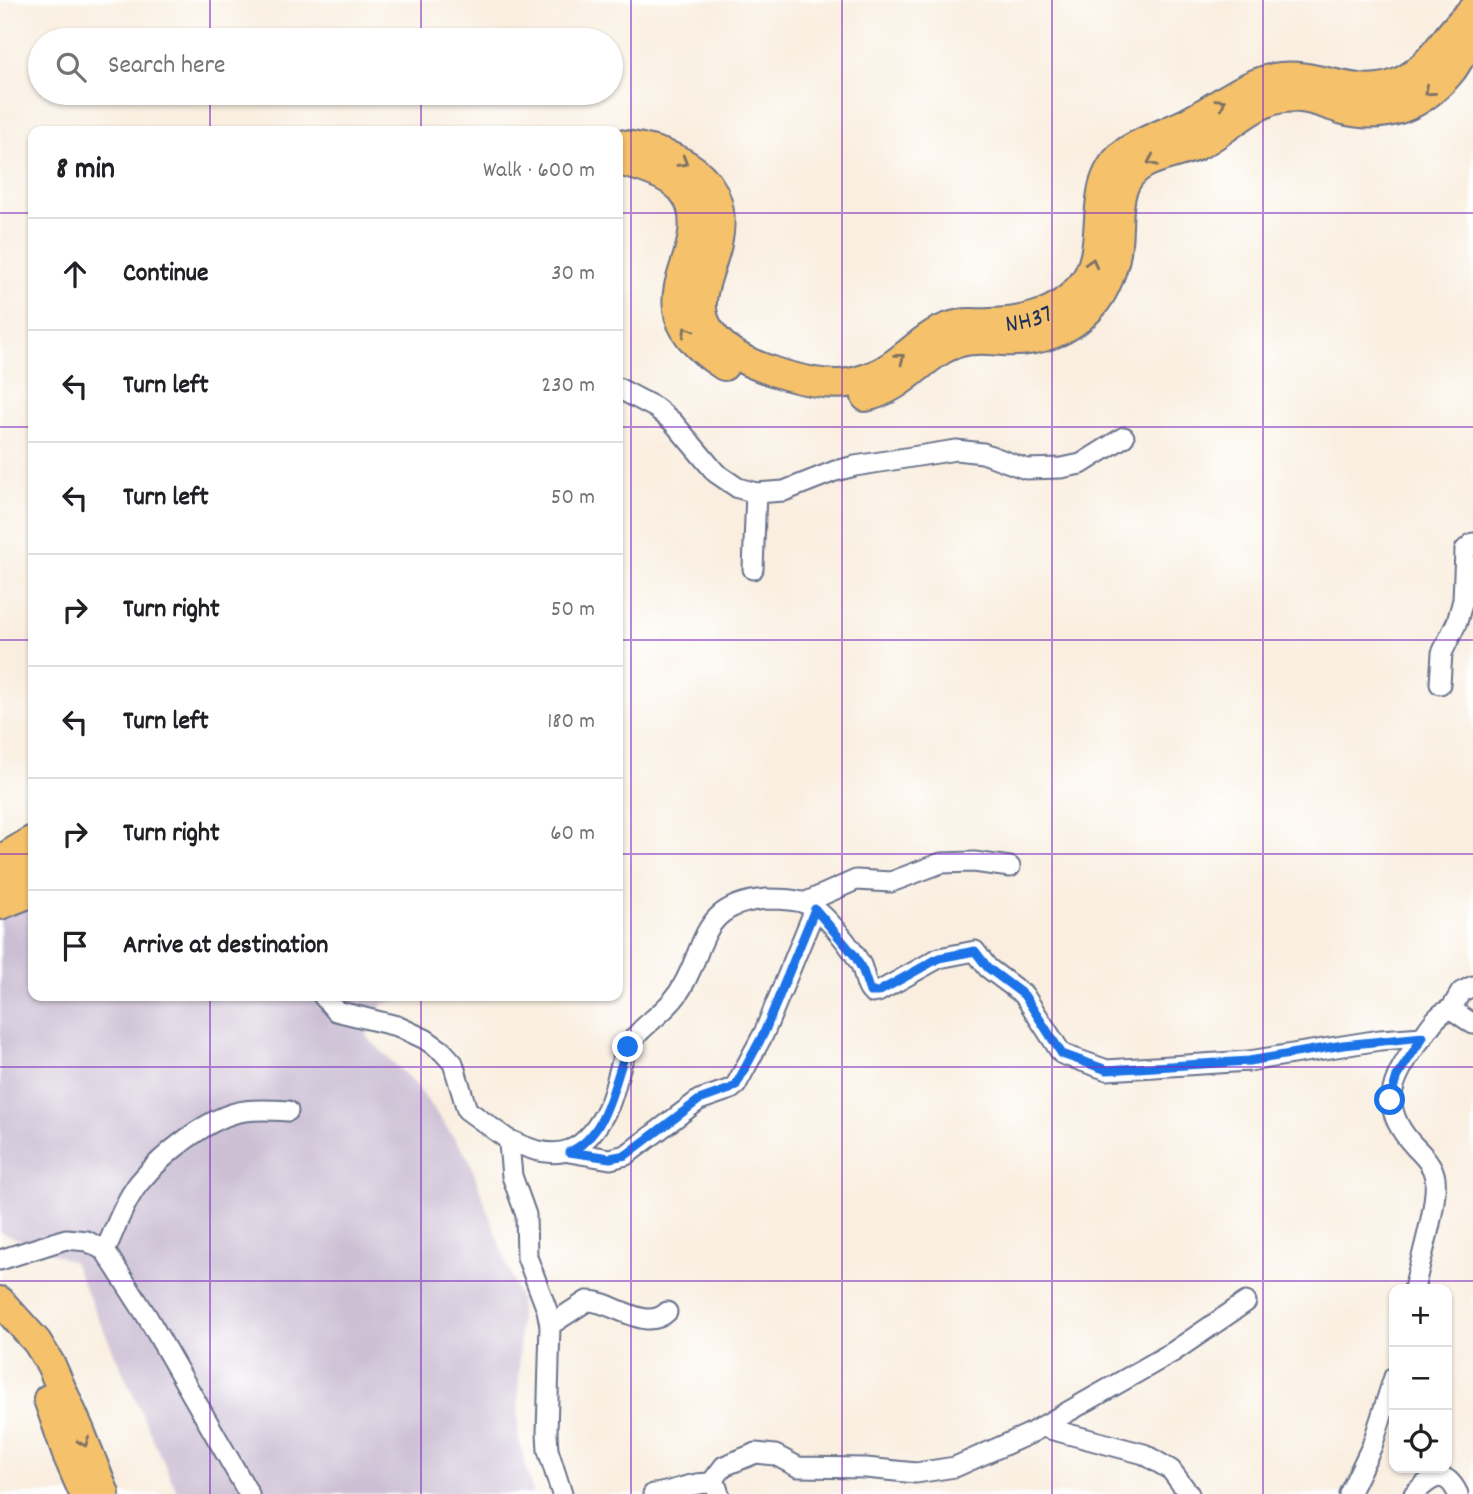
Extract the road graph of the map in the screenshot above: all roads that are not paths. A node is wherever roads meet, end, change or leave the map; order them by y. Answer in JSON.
{"nodes":[{"id":1,"x":1473,"y":10,"type":"edge"},
{"id":2,"x":1473,"y":40,"type":"edge"},
{"id":3,"x":623,"y":145,"type":"edge"},
{"id":4,"x":623,"y":163,"type":"edge"},
{"id":5,"x":623,"y":391,"type":"edge"},
{"id":6,"x":1124,"y":437,"type":"dead end"},
{"id":7,"x":756,"y":493,"type":"junction"},
{"id":8,"x":1473,"y":543,"type":"edge"},
{"id":9,"x":753,"y":569,"type":"dead end"},
{"id":10,"x":1440,"y":684,"type":"dead end"},
{"id":11,"x":17,"y":853,"type":"edge"},
{"id":12,"x":1010,"y":867,"type":"dead end"},
{"id":13,"x":0,"y":882,"type":"edge"},
{"id":14,"x":28,"y":894,"type":"edge"},
{"id":15,"x":0,"y":905,"type":"edge"},
{"id":16,"x":810,"y":906,"type":"junction"},
{"id":17,"x":1473,"y":986,"type":"edge"},
{"id":18,"x":328,"y":1001,"type":"edge"},
{"id":19,"x":1451,"y":1009,"type":"junction"},
{"id":20,"x":1473,"y":1024,"type":"edge"},
{"id":21,"x":1423,"y":1037,"type":"junction"},
{"id":22,"x":289,"y":1111,"type":"dead end"},
{"id":23,"x":510,"y":1142,"type":"junction"},
{"id":24,"x":569,"y":1152,"type":"junction"},
{"id":25,"x":105,"y":1251,"type":"junction"},
{"id":26,"x":0,"y":1260,"type":"edge"},
{"id":27,"x":1415,"y":1284,"type":"edge"},
{"id":28,"x":0,"y":1301,"type":"edge"},
{"id":29,"x":1246,"y":1302,"type":"dead end"},
{"id":30,"x":667,"y":1312,"type":"dead end"},
{"id":31,"x":550,"y":1325,"type":"junction"},
{"id":32,"x":0,"y":1326,"type":"edge"},
{"id":33,"x":1389,"y":1393,"type":"edge"},
{"id":34,"x":1042,"y":1427,"type":"junction"},
{"id":35,"x":715,"y":1488,"type":"edge"},
{"id":36,"x":84,"y":1494,"type":"edge"},
{"id":37,"x":104,"y":1494,"type":"edge"},
{"id":38,"x":249,"y":1494,"type":"edge"},
{"id":39,"x":562,"y":1494,"type":"edge"},
{"id":40,"x":653,"y":1494,"type":"edge"},
{"id":41,"x":1189,"y":1494,"type":"edge"},
{"id":42,"x":1349,"y":1494,"type":"edge"},
{"id":43,"x":1415,"y":1494,"type":"edge"},
{"id":44,"x":1458,"y":1494,"type":"edge"}],
"edges":[{"from":3,"to":1,"type":"highway","name":"NH37","one_way":true},
{"from":2,"to":4,"type":"highway","name":"NH37","one_way":true},
{"from":5,"to":7,"type":"street"},
{"from":6,"to":7,"type":"street"},
{"from":7,"to":9,"type":"street"},
{"from":8,"to":10,"type":"street"},
{"from":11,"to":13,"type":"highway"},
{"from":12,"to":16,"type":"street"},
{"from":14,"to":15,"type":"highway"},
{"from":16,"to":21,"type":"street"},
{"from":16,"to":24,"type":"street"},
{"from":16,"to":24,"type":"street"},
{"from":17,"to":19,"type":"street"},
{"from":18,"to":23,"type":"street"},
{"from":19,"to":20,"type":"street"},
{"from":19,"to":21,"type":"street"},
{"from":21,"to":27,"type":"street"},
{"from":22,"to":25,"type":"street"},
{"from":23,"to":24,"type":"street"},
{"from":23,"to":31,"type":"street"},
{"from":25,"to":26,"type":"street"},
{"from":25,"to":38,"type":"street"},
{"from":28,"to":37,"type":"highway","one_way":true},
{"from":29,"to":34,"type":"street"},
{"from":30,"to":31,"type":"street"},
{"from":31,"to":39,"type":"street"},
{"from":32,"to":36,"type":"highway"},
{"from":33,"to":42,"type":"street"},
{"from":34,"to":35,"type":"street"},
{"from":34,"to":41,"type":"street"},
{"from":35,"to":40,"type":"street"},
{"from":43,"to":44,"type":"street"}]}
